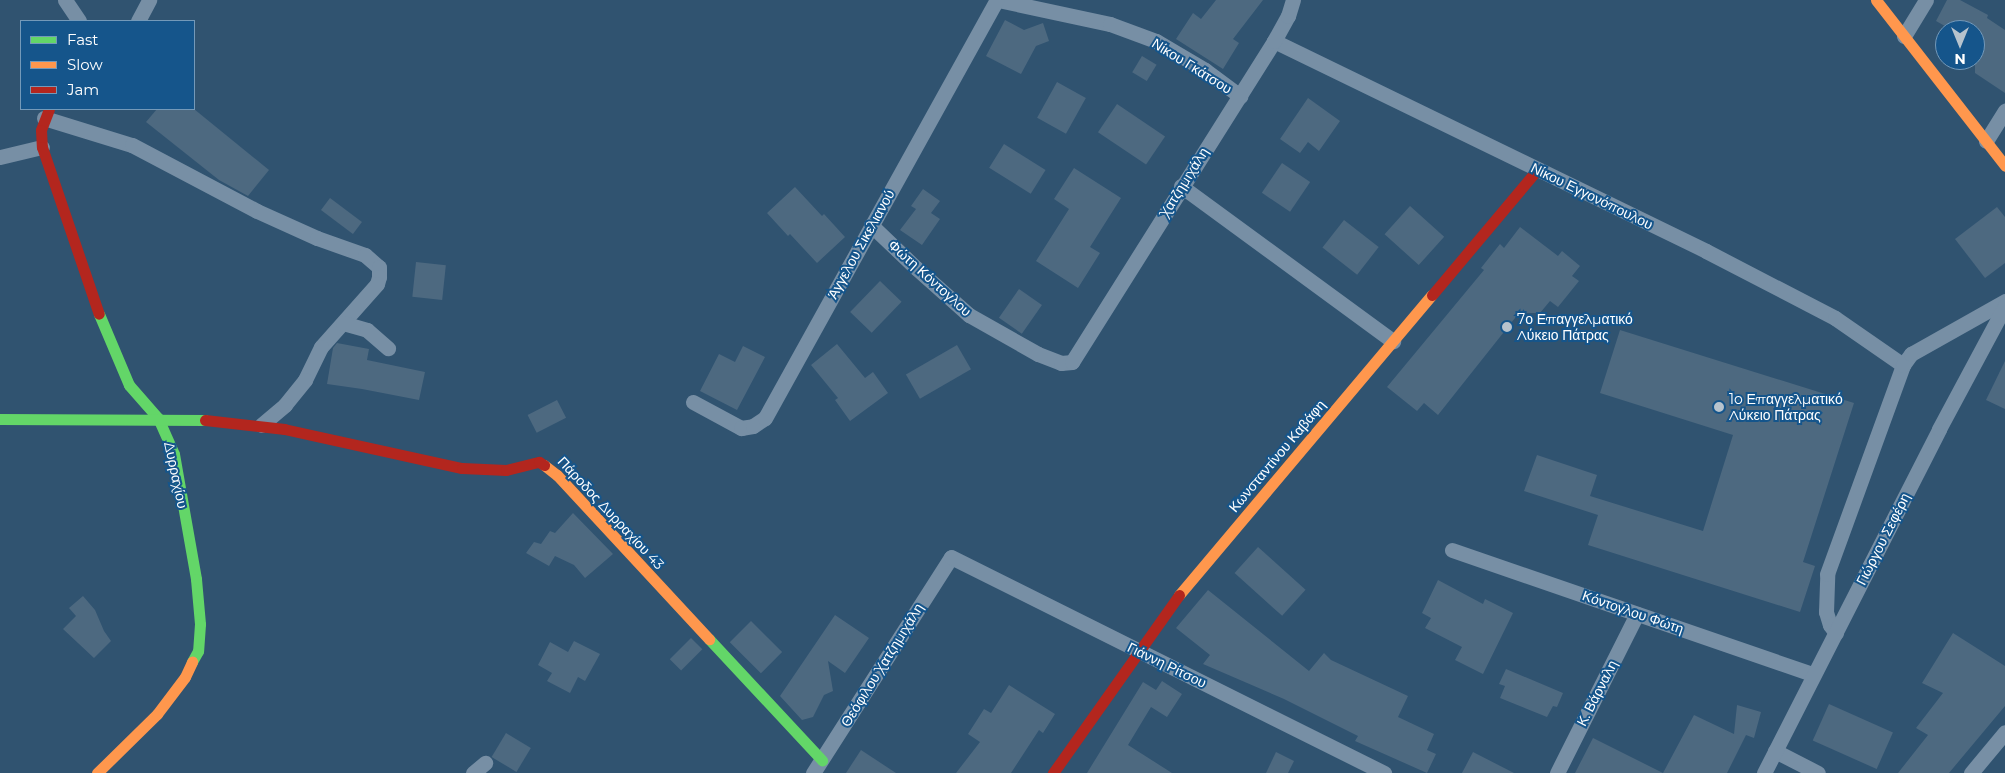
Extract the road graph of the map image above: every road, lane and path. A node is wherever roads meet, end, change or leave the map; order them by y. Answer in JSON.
{"nodes":[{"id":1,"x":65,"y":0,"type":"edge"},
{"id":2,"x":149,"y":0,"type":"edge"},
{"id":3,"x":998,"y":0,"type":"edge"},
{"id":4,"x":1293,"y":0,"type":"edge"},
{"id":5,"x":1876,"y":0,"type":"edge"},
{"id":6,"x":1926,"y":0,"type":"edge"},
{"id":7,"x":78,"y":20,"type":"edge"},
{"id":8,"x":139,"y":20,"type":"edge"},
{"id":9,"x":1904,"y":36,"type":"junction"},
{"id":10,"x":1274,"y":41,"type":"junction"},
{"id":11,"x":1240,"y":96,"type":"junction"},
{"id":12,"x":2005,"y":111,"type":"edge"},
{"id":13,"x":47,"y":113,"type":"edge"},
{"id":14,"x":1986,"y":142,"type":"junction"},
{"id":15,"x":42,"y":147,"type":"junction"},
{"id":16,"x":0,"y":157,"type":"edge"},
{"id":17,"x":2005,"y":166,"type":"edge"},
{"id":18,"x":1537,"y":170,"type":"junction"},
{"id":19,"x":1181,"y":186,"type":"junction"},
{"id":20,"x":871,"y":225,"type":"junction"},
{"id":21,"x":2005,"y":301,"type":"edge"},
{"id":22,"x":2005,"y":306,"type":"edge"},
{"id":23,"x":343,"y":323,"type":"junction"},
{"id":24,"x":1394,"y":342,"type":"junction"},
{"id":25,"x":388,"y":348,"type":"dead end"},
{"id":26,"x":1072,"y":362,"type":"joint"},
{"id":27,"x":1903,"y":365,"type":"junction"},
{"id":28,"x":693,"y":402,"type":"dead end"},
{"id":29,"x":0,"y":418,"type":"edge"},
{"id":30,"x":158,"y":418,"type":"junction"},
{"id":31,"x":261,"y":425,"type":"junction"},
{"id":32,"x":1452,"y":550,"type":"dead end"},
{"id":33,"x":951,"y":557,"type":"joint"},
{"id":34,"x":1637,"y":614,"type":"junction"},
{"id":35,"x":1836,"y":633,"type":"junction"},
{"id":36,"x":1139,"y":652,"type":"junction"},
{"id":37,"x":1813,"y":674,"type":"junction"},
{"id":38,"x":2005,"y":732,"type":"edge"},
{"id":39,"x":1775,"y":751,"type":"junction"},
{"id":40,"x":822,"y":760,"type":"junction"},
{"id":41,"x":485,"y":762,"type":"dead end"},
{"id":42,"x":1364,"y":769,"type":"edge"},
{"id":43,"x":98,"y":773,"type":"edge"},
{"id":44,"x":473,"y":773,"type":"edge"},
{"id":45,"x":813,"y":773,"type":"edge"},
{"id":46,"x":1053,"y":773,"type":"edge"},
{"id":47,"x":1384,"y":773,"type":"edge"},
{"id":48,"x":1557,"y":773,"type":"edge"},
{"id":49,"x":1764,"y":773,"type":"edge"},
{"id":50,"x":1818,"y":773,"type":"edge"},
{"id":51,"x":1971,"y":773,"type":"edge"}],
"edges":[{"from":1,"to":7,"type":"street"},
{"from":2,"to":8,"type":"street"},
{"from":3,"to":11,"type":"street","name":"Νίκου Γκάτσου"},
{"from":3,"to":20,"type":"street","name":"Άγγελου Σικελιανού"},
{"from":4,"to":10,"type":"street","name":"Χατζημιχάλη"},
{"from":5,"to":9,"type":"street"},
{"from":6,"to":9,"type":"street"},
{"from":9,"to":14,"type":"street"},
{"from":10,"to":11,"type":"street","name":"Χατζημιχάλη"},
{"from":10,"to":18,"type":"street","name":"Νίκου Εγγονόπουλου"},
{"from":11,"to":19,"type":"street","name":"Χατζημιχάλη"},
{"from":12,"to":14,"type":"street"},
{"from":13,"to":15,"type":"street","name":"Δυρραχίου"},
{"from":13,"to":23,"type":"street"},
{"from":14,"to":17,"type":"street"},
{"from":15,"to":16,"type":"street"},
{"from":15,"to":30,"type":"street","name":"Δυρραχίου"},
{"from":18,"to":24,"type":"street","name":"Κωνσταντίνου Καβάφη"},
{"from":18,"to":27,"type":"street","name":"Νίκου Εγγονόπουλου"},
{"from":19,"to":24,"type":"street"},
{"from":19,"to":26,"type":"street","name":"Χατζημιχάλη"},
{"from":20,"to":26,"type":"street","name":"Φώτη Κόντογλου"},
{"from":20,"to":28,"type":"street","name":"Άγγελου Σικελιανού"},
{"from":21,"to":27,"type":"street"},
{"from":22,"to":35,"type":"street","name":"Γιώργου Σεφέρη"},
{"from":23,"to":25,"type":"street"},
{"from":23,"to":31,"type":"street"},
{"from":24,"to":36,"type":"street","name":"Κωνσταντίνου Καβάφη"},
{"from":27,"to":35,"type":"street"},
{"from":29,"to":30,"type":"street","name":"Πάροδος Δυρραχίου 43"},
{"from":30,"to":31,"type":"street","name":"Πάροδος Δυρραχίου 43"},
{"from":30,"to":43,"type":"street","name":"Δυρραχίου"},
{"from":31,"to":40,"type":"street","name":"Πάροδος Δυρραχίου 43"},
{"from":32,"to":34,"type":"street","name":"Κόντογλου Φώτη"},
{"from":33,"to":36,"type":"street","name":"Γιάννη Ρίτσου"},
{"from":33,"to":40,"type":"street","name":"Θεόφιλου Χατζημιχάλη"},
{"from":34,"to":37,"type":"street","name":"Κόντογλου Φώτη"},
{"from":34,"to":48,"type":"street","name":"Κ. Βάρναλη"},
{"from":35,"to":37,"type":"street","name":"Γιώργου Σεφέρη"},
{"from":36,"to":42,"type":"street","name":"Γιάννη Ρίτσου"},
{"from":36,"to":46,"type":"street","name":"Κωνσταντίνου Καβάφη"},
{"from":37,"to":39,"type":"street","name":"Γιώργου Σεφέρη"},
{"from":38,"to":51,"type":"street"},
{"from":39,"to":49,"type":"street","name":"Γιώργου Σεφέρη"},
{"from":39,"to":50,"type":"street"},
{"from":40,"to":45,"type":"street","name":"Θεόφιλου Χατζημιχάλη"},
{"from":41,"to":44,"type":"street"},
{"from":42,"to":47,"type":"street","name":"Γιάννη Ρίτσου"}]}
